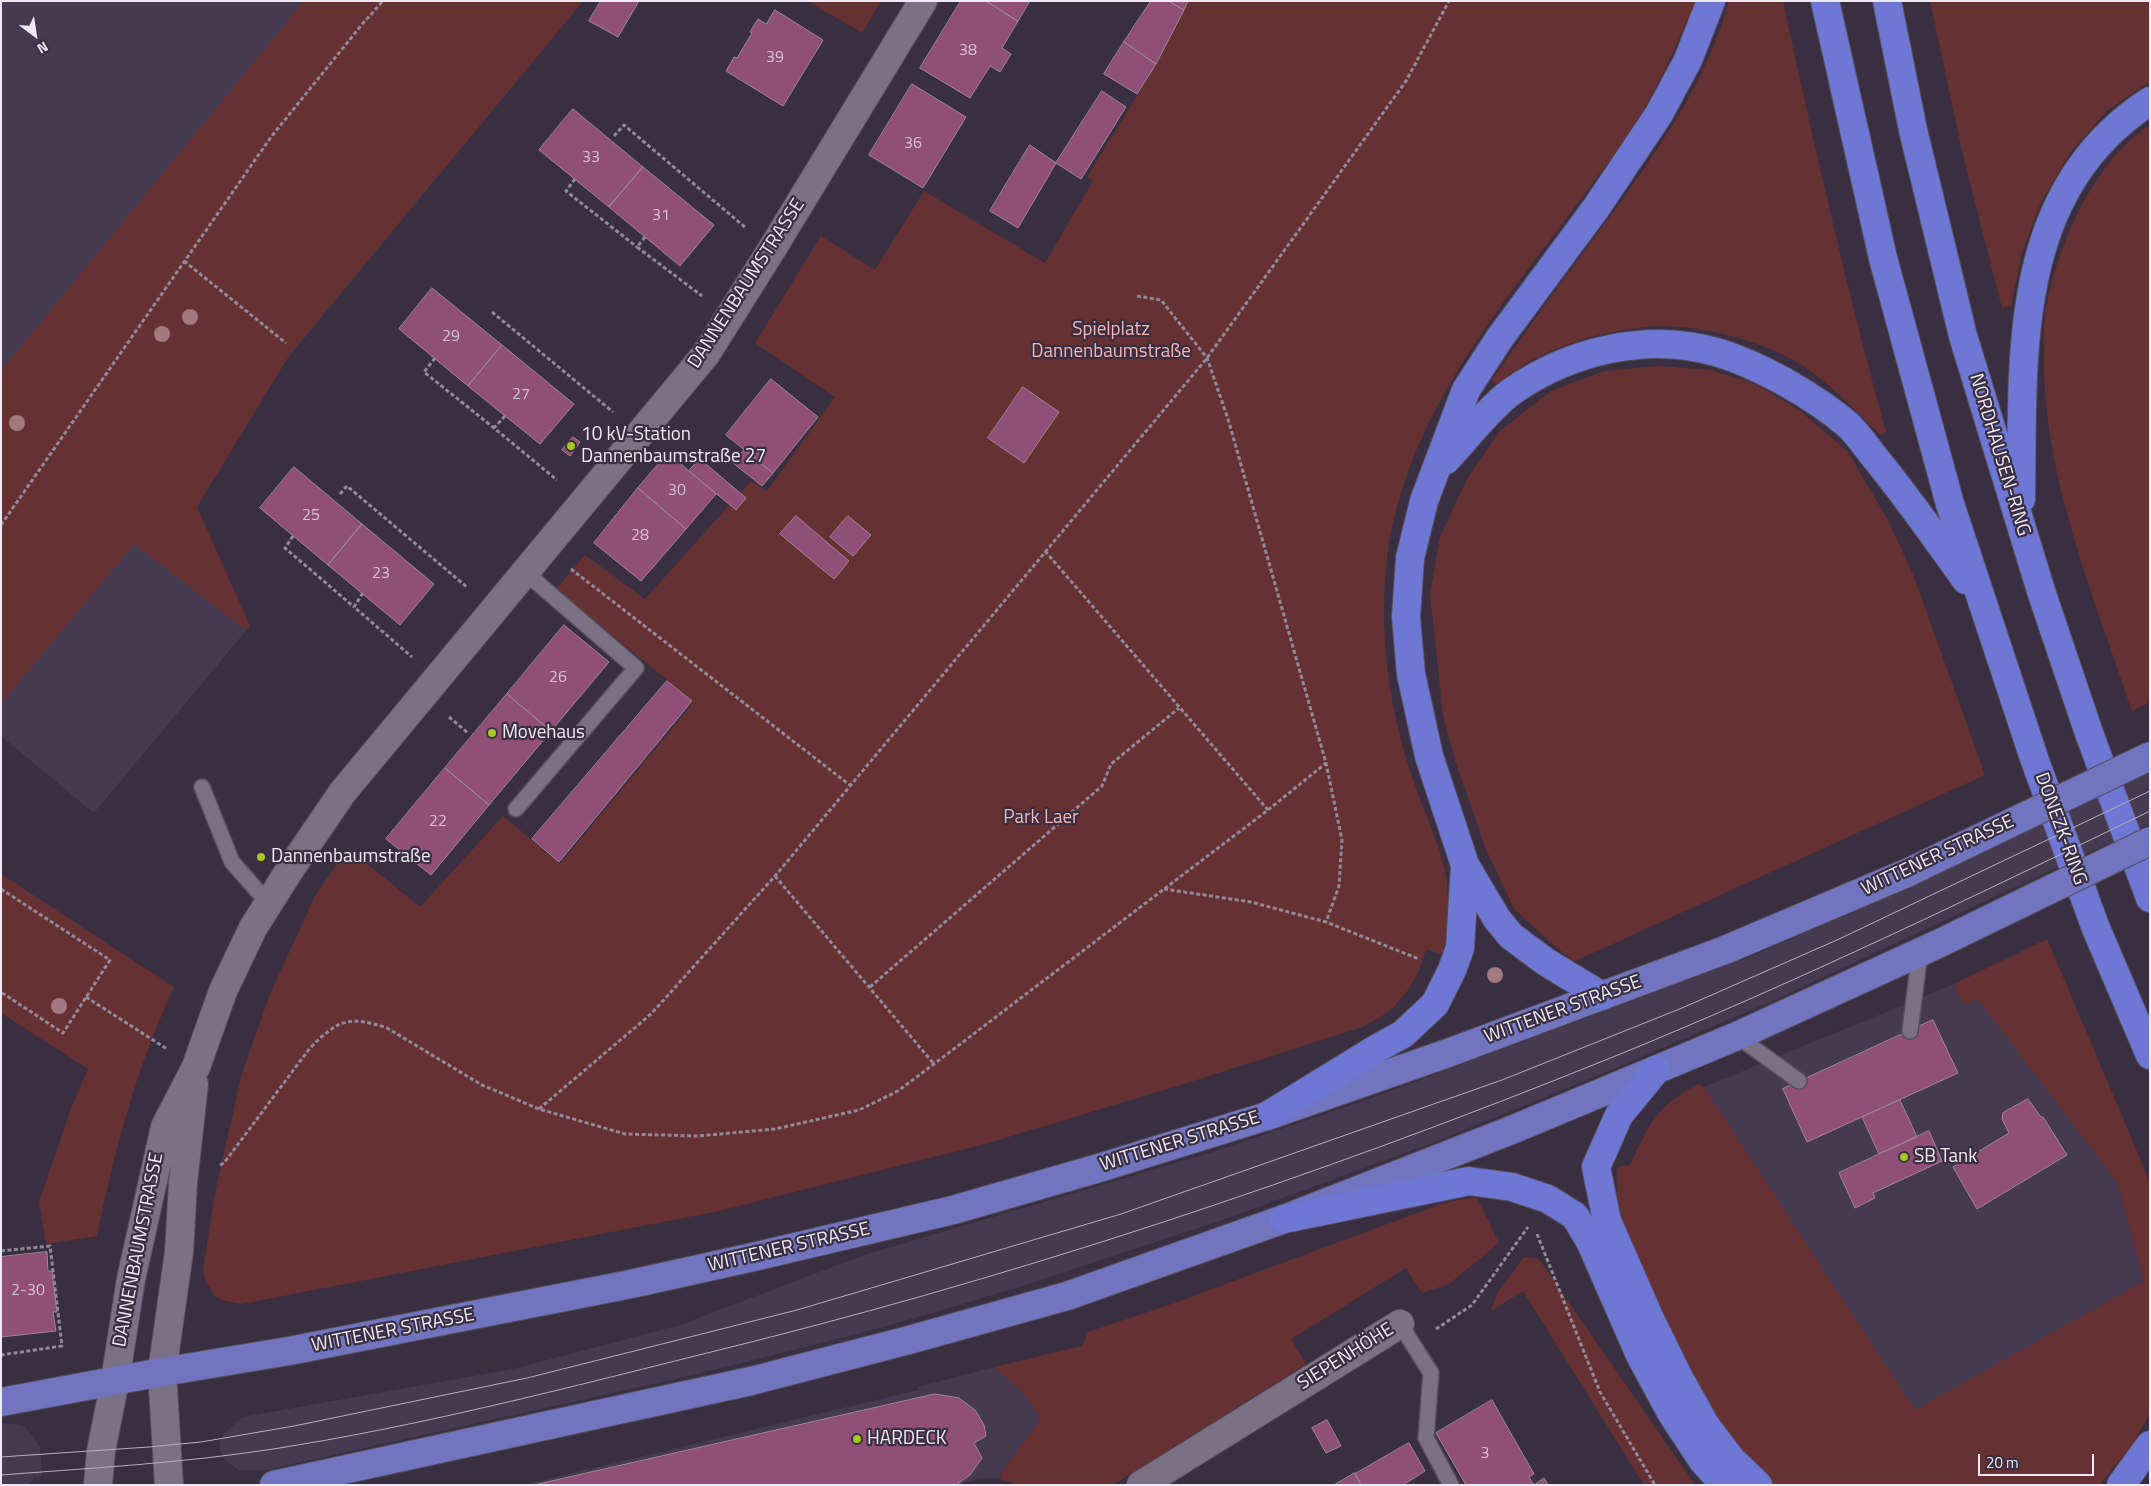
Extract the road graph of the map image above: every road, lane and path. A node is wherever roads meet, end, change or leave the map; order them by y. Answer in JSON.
{"nodes":[{"id":1,"x":383,"y":1,"type":"edge"},
{"id":2,"x":922,"y":1,"type":"edge"},
{"id":3,"x":1449,"y":1,"type":"edge"},
{"id":4,"x":1711,"y":1,"type":"edge"},
{"id":5,"x":1825,"y":1,"type":"edge"},
{"id":6,"x":1887,"y":1,"type":"edge"},
{"id":7,"x":2150,"y":101,"type":"edge"},
{"id":8,"x":614,"y":136,"type":"dead end"},
{"id":9,"x":575,"y":180,"type":"dead end"},
{"id":10,"x":645,"y":237,"type":"dead end"},
{"id":11,"x":637,"y":247,"type":"junction"},
{"id":12,"x":772,"y":249,"type":"junction"},
{"id":13,"x":184,"y":261,"type":"junction"},
{"id":14,"x":1137,"y":296,"type":"dead end"},
{"id":15,"x":492,"y":312,"type":"dead end"},
{"id":16,"x":730,"y":317,"type":"junction"},
{"id":17,"x":286,"y":342,"type":"dead end"},
{"id":18,"x":435,"y":358,"type":"dead end"},
{"id":19,"x":1207,"y":358,"type":"junction"},
{"id":20,"x":505,"y":416,"type":"dead end"},
{"id":21,"x":494,"y":428,"type":"junction"},
{"id":22,"x":640,"y":435,"type":"junction"},
{"id":23,"x":1437,"y":471,"type":"junction"},
{"id":24,"x":340,"y":494,"type":"dead end"},
{"id":25,"x":584,"y":503,"type":"junction"},
{"id":26,"x":1,"y":524,"type":"edge"},
{"id":27,"x":2021,"y":526,"type":"junction"},
{"id":28,"x":293,"y":536,"type":"dead end"},
{"id":29,"x":545,"y":550,"type":"junction"},
{"id":30,"x":1046,"y":551,"type":"junction"},
{"id":31,"x":526,"y":573,"type":"junction"},
{"id":32,"x":363,"y":594,"type":"dead end"},
{"id":33,"x":1980,"y":600,"type":"junction"},
{"id":34,"x":354,"y":607,"type":"junction"},
{"id":35,"x":494,"y":611,"type":"junction"},
{"id":36,"x":438,"y":678,"type":"junction"},
{"id":37,"x":1179,"y":708,"type":"junction"},
{"id":38,"x":2150,"y":756,"type":"edge"},
{"id":39,"x":1326,"y":764,"type":"junction"},
{"id":40,"x":851,"y":786,"type":"junction"},
{"id":41,"x":202,"y":787,"type":"dead end"},
{"id":42,"x":516,"y":809,"type":"dead end"},
{"id":43,"x":1268,"y":810,"type":"junction"},
{"id":44,"x":2150,"y":841,"type":"edge"},
{"id":45,"x":1466,"y":866,"type":"junction"},
{"id":46,"x":775,"y":876,"type":"junction"},
{"id":47,"x":1,"y":889,"type":"edge"},
{"id":48,"x":1164,"y":889,"type":"junction"},
{"id":49,"x":2150,"y":898,"type":"edge"},
{"id":50,"x":268,"y":904,"type":"junction"},
{"id":51,"x":1326,"y":922,"type":"junction"},
{"id":52,"x":1929,"y":948,"type":"junction"},
{"id":53,"x":1452,"y":970,"type":"junction"},
{"id":54,"x":870,"y":987,"type":"junction"},
{"id":55,"x":1,"y":992,"type":"edge"},
{"id":56,"x":1602,"y":996,"type":"junction"},
{"id":57,"x":86,"y":997,"type":"junction"},
{"id":58,"x":1910,"y":1030,"type":"dead end"},
{"id":59,"x":148,"y":1036,"type":"dead end"},
{"id":60,"x":1737,"y":1036,"type":"junction"},
{"id":61,"x":2150,"y":1055,"type":"edge"},
{"id":62,"x":934,"y":1064,"type":"junction"},
{"id":63,"x":196,"y":1067,"type":"junction"},
{"id":64,"x":1656,"y":1070,"type":"junction"},
{"id":65,"x":1799,"y":1081,"type":"dead end"},
{"id":66,"x":540,"y":1109,"type":"junction"},
{"id":67,"x":1267,"y":1116,"type":"junction"},
{"id":68,"x":183,"y":1183,"type":"junction"},
{"id":69,"x":1284,"y":1219,"type":"junction"},
{"id":70,"x":1532,"y":1222,"type":"dead end"},
{"id":71,"x":1536,"y":1230,"type":"dead end"},
{"id":72,"x":1,"y":1251,"type":"edge"},
{"id":73,"x":1406,"y":1334,"type":"junction"},
{"id":74,"x":1,"y":1355,"type":"edge"},
{"id":75,"x":162,"y":1372,"type":"junction"},
{"id":76,"x":114,"y":1381,"type":"junction"},
{"id":77,"x":1,"y":1402,"type":"edge"},
{"id":78,"x":2150,"y":1445,"type":"edge"},
{"id":79,"x":323,"y":1479,"type":"edge"},
{"id":80,"x":98,"y":1485,"type":"edge"},
{"id":81,"x":169,"y":1485,"type":"edge"},
{"id":82,"x":274,"y":1485,"type":"edge"},
{"id":83,"x":1141,"y":1485,"type":"edge"},
{"id":84,"x":1452,"y":1485,"type":"edge"},
{"id":85,"x":1655,"y":1485,"type":"edge"},
{"id":86,"x":1725,"y":1485,"type":"edge"},
{"id":87,"x":1758,"y":1485,"type":"edge"},
{"id":88,"x":2121,"y":1485,"type":"edge"}],
"edges":[{"from":1,"to":13,"type":"path"},
{"from":2,"to":12,"type":"street","name":"DANNENBAUMSTRASSE"},
{"from":3,"to":19,"type":"path"},
{"from":4,"to":23,"type":"highway"},
{"from":5,"to":33,"type":"highway"},
{"from":6,"to":27,"type":"highway","name":"NORDHAUSEN-RING"},
{"from":7,"to":27,"type":"highway"},
{"from":8,"to":12,"type":"path"},
{"from":9,"to":11,"type":"path"},
{"from":10,"to":11,"type":"path"},
{"from":11,"to":16,"type":"path"},
{"from":12,"to":16,"type":"street","name":"DANNENBAUMSTRASSE"},
{"from":13,"to":17,"type":"path"},
{"from":13,"to":26,"type":"path"},
{"from":14,"to":19,"type":"path"},
{"from":15,"to":22,"type":"path"},
{"from":16,"to":22,"type":"street","name":"DANNENBAUMSTRASSE"},
{"from":18,"to":21,"type":"path"},
{"from":19,"to":30,"type":"path"},
{"from":19,"to":39,"type":"path"},
{"from":20,"to":21,"type":"path"},
{"from":21,"to":25,"type":"path"},
{"from":22,"to":25,"type":"street","name":"DANNENBAUMSTRASSE"},
{"from":23,"to":33,"type":"highway"},
{"from":23,"to":45,"type":"highway"},
{"from":24,"to":35,"type":"path"},
{"from":25,"to":29,"type":"street","name":"DANNENBAUMSTRASSE"},
{"from":27,"to":49,"type":"highway","name":"NORDHAUSEN-RING"},
{"from":28,"to":34,"type":"path"},
{"from":29,"to":31,"type":"street","name":"DANNENBAUMSTRASSE"},
{"from":29,"to":40,"type":"path"},
{"from":30,"to":37,"type":"path"},
{"from":30,"to":40,"type":"path"},
{"from":31,"to":35,"type":"street","name":"DANNENBAUMSTRASSE"},
{"from":31,"to":42,"type":"lane"},
{"from":32,"to":34,"type":"path"},
{"from":33,"to":61,"type":"highway","name":"DONEZK-RING"},
{"from":34,"to":36,"type":"path"},
{"from":35,"to":36,"type":"street","name":"DANNENBAUMSTRASSE"},
{"from":36,"to":50,"type":"street","name":"DANNENBAUMSTRASSE"},
{"from":37,"to":43,"type":"path"},
{"from":37,"to":54,"type":"path"},
{"from":38,"to":56,"type":"main road","name":"WITTENER STRASSE","bridge":true},
{"from":39,"to":43,"type":"path"},
{"from":39,"to":51,"type":"path"},
{"from":40,"to":46,"type":"path"},
{"from":41,"to":50,"type":"lane"},
{"from":43,"to":48,"type":"path"},
{"from":44,"to":52,"type":"main road","bridge":true},
{"from":45,"to":53,"type":"highway"},
{"from":45,"to":56,"type":"highway"},
{"from":46,"to":54,"type":"path"},
{"from":46,"to":66,"type":"path"},
{"from":47,"to":57,"type":"path"},
{"from":48,"to":51,"type":"path"},
{"from":48,"to":62,"type":"path"},
{"from":50,"to":63,"type":"street","name":"DANNENBAUMSTRASSE"},
{"from":51,"to":53,"type":"path"},
{"from":52,"to":58,"type":"lane"},
{"from":52,"to":60,"type":"main road"},
{"from":53,"to":67,"type":"highway"},
{"from":54,"to":62,"type":"path"},
{"from":55,"to":57,"type":"path"},
{"from":56,"to":67,"type":"main road","name":"WITTENER STRASSE"},
{"from":57,"to":59,"type":"path"},
{"from":60,"to":64,"type":"main road"},
{"from":60,"to":65,"type":"lane"},
{"from":62,"to":66,"type":"path"},
{"from":63,"to":68,"type":"street","name":"DANNENBAUMSTRASSE"},
{"from":63,"to":76,"type":"street","name":"DANNENBAUMSTRASSE"},
{"from":64,"to":69,"type":"main road"},
{"from":64,"to":87,"type":"highway"},
{"from":66,"to":68,"type":"path"},
{"from":67,"to":75,"type":"main road","name":"WITTENER STRASSE"},
{"from":68,"to":75,"type":"street","name":"DANNENBAUMSTRASSE"},
{"from":69,"to":79,"type":"main road"},
{"from":69,"to":86,"type":"highway"},
{"from":70,"to":73,"type":"path"},
{"from":71,"to":85,"type":"path"},
{"from":72,"to":74,"type":"path"},
{"from":73,"to":83,"type":"street","name":"SIEPENHÖHE"},
{"from":73,"to":84,"type":"lane","name":"SIEPENHÖHE"},
{"from":75,"to":76,"type":"main road","name":"WITTENER STRASSE"},
{"from":75,"to":81,"type":"street"},
{"from":76,"to":77,"type":"main road","name":"WITTENER STRASSE"},
{"from":76,"to":80,"type":"street"},
{"from":78,"to":88,"type":"highway"},
{"from":79,"to":82,"type":"main road"}]}
